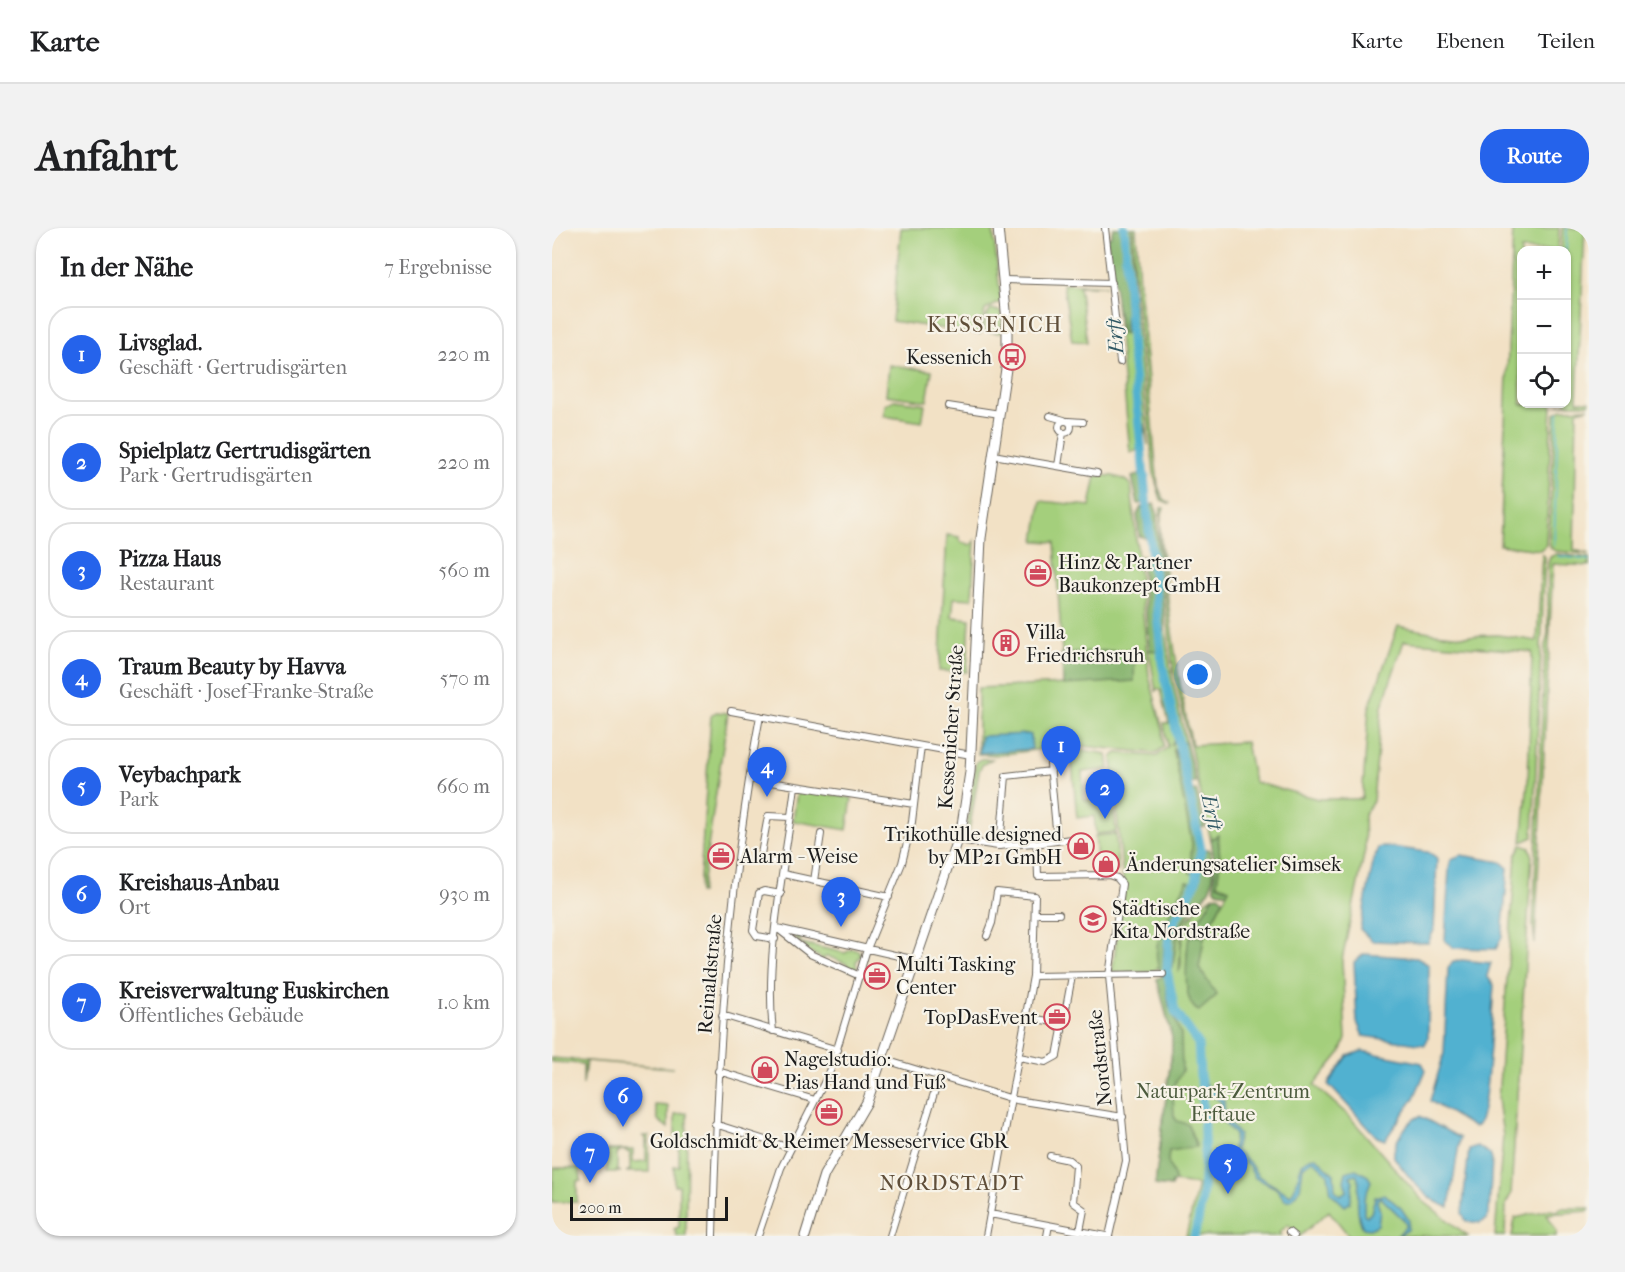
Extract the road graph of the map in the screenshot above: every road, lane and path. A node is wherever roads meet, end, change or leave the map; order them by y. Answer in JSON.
{"nodes":[{"id":1,"x":998,"y":228,"type":"edge"},
{"id":2,"x":1106,"y":228,"type":"edge"},
{"id":3,"x":1004,"y":280,"type":"junction"},
{"id":4,"x":1112,"y":283,"type":"junction"},
{"id":5,"x":1120,"y":362,"type":"dead end"},
{"id":6,"x":948,"y":406,"type":"dead end"},
{"id":7,"x":1001,"y":414,"type":"junction"},
{"id":8,"x":1050,"y":416,"type":"dead end"},
{"id":9,"x":1065,"y":421,"type":"junction"},
{"id":10,"x":1083,"y":422,"type":"dead end"},
{"id":11,"x":993,"y":455,"type":"junction"},
{"id":12,"x":1058,"y":466,"type":"junction"},
{"id":13,"x":1097,"y":473,"type":"dead end"},
{"id":14,"x":731,"y":711,"type":"dead end"},
{"id":15,"x":760,"y":716,"type":"junction"},
{"id":16,"x":921,"y":746,"type":"junction"},
{"id":17,"x":971,"y":755,"type":"junction"},
{"id":18,"x":750,"y":779,"type":"junction"},
{"id":19,"x":795,"y":786,"type":"junction"},
{"id":20,"x":914,"y":804,"type":"junction"},
{"id":21,"x":790,"y":817,"type":"junction"},
{"id":22,"x":821,"y":834,"type":"dead end"},
{"id":23,"x":1078,"y":838,"type":"dead end"},
{"id":24,"x":958,"y":840,"type":"junction"},
{"id":25,"x":1057,"y":840,"type":"junction"},
{"id":26,"x":1035,"y":844,"type":"junction"},
{"id":27,"x":1000,"y":846,"type":"junction"},
{"id":28,"x":784,"y":863,"type":"junction"},
{"id":29,"x":783,"y":874,"type":"junction"},
{"id":30,"x":814,"y":881,"type":"junction"},
{"id":31,"x":781,"y":894,"type":"junction"},
{"id":32,"x":890,"y":897,"type":"junction"},
{"id":33,"x":1035,"y":914,"type":"junction"},
{"id":34,"x":1059,"y":914,"type":"dead end"},
{"id":35,"x":777,"y":928,"type":"junction"},
{"id":36,"x":987,"y":936,"type":"dead end"},
{"id":37,"x":776,"y":939,"type":"junction"},
{"id":38,"x":867,"y":949,"type":"junction"},
{"id":39,"x":916,"y":960,"type":"junction"},
{"id":40,"x":1164,"y":974,"type":"dead end"},
{"id":41,"x":860,"y":976,"type":"junction"},
{"id":42,"x":1033,"y":976,"type":"junction"},
{"id":43,"x":1072,"y":976,"type":"junction"},
{"id":44,"x":1109,"y":976,"type":"junction"},
{"id":45,"x":722,"y":1015,"type":"junction"},
{"id":46,"x":1026,"y":1017,"type":"junction"},
{"id":47,"x":773,"y":1031,"type":"junction"},
{"id":48,"x":1062,"y":1031,"type":"junction"},
{"id":49,"x":838,"y":1050,"type":"junction"},
{"id":50,"x":1019,"y":1057,"type":"junction"},
{"id":51,"x":882,"y":1059,"type":"junction"},
{"id":52,"x":718,"y":1071,"type":"junction"},
{"id":53,"x":939,"y":1077,"type":"junction"},
{"id":54,"x":1011,"y":1099,"type":"junction"},
{"id":55,"x":815,"y":1100,"type":"junction"},
{"id":56,"x":1123,"y":1117,"type":"junction"},
{"id":57,"x":716,"y":1124,"type":"junction"},
{"id":58,"x":790,"y":1148,"type":"junction"},
{"id":59,"x":1050,"y":1156,"type":"dead end"},
{"id":60,"x":990,"y":1215,"type":"junction"},
{"id":61,"x":1049,"y":1225,"type":"junction"},
{"id":62,"x":1080,"y":1231,"type":"junction"},
{"id":63,"x":713,"y":1236,"type":"edge"},
{"id":64,"x":758,"y":1236,"type":"edge"},
{"id":65,"x":805,"y":1236,"type":"edge"},
{"id":66,"x":890,"y":1236,"type":"edge"},
{"id":67,"x":986,"y":1236,"type":"edge"},
{"id":68,"x":1047,"y":1236,"type":"edge"},
{"id":69,"x":1108,"y":1236,"type":"edge"}],
"edges":[{"from":1,"to":3,"type":"main road","name":"Kessenicher Straße"},
{"from":2,"to":4,"type":"street"},
{"from":3,"to":4,"type":"street"},
{"from":3,"to":7,"type":"main road","name":"Kessenicher Straße"},
{"from":4,"to":5,"type":"street"},
{"from":6,"to":7,"type":"street"},
{"from":7,"to":11,"type":"main road","name":"Kessenicher Straße"},
{"from":8,"to":9,"type":"street"},
{"from":9,"to":10,"type":"street"},
{"from":9,"to":12,"type":"street"},
{"from":11,"to":12,"type":"street"},
{"from":11,"to":17,"type":"main road","name":"Kessenicher Straße"},
{"from":12,"to":13,"type":"street"},
{"from":14,"to":15,"type":"street"},
{"from":15,"to":16,"type":"street"},
{"from":15,"to":18,"type":"street","name":"Reinaldstraße"},
{"from":16,"to":17,"type":"street"},
{"from":16,"to":20,"type":"street"},
{"from":17,"to":24,"type":"main road","name":"Kessenicher Straße"},
{"from":18,"to":19,"type":"street"},
{"from":18,"to":45,"type":"street","name":"Reinaldstraße"},
{"from":19,"to":20,"type":"street"},
{"from":19,"to":21,"type":"street"},
{"from":20,"to":32,"type":"street"},
{"from":21,"to":28,"type":"street"},
{"from":21,"to":28,"type":"street"},
{"from":22,"to":30,"type":"street"},
{"from":23,"to":25,"type":"street"},
{"from":24,"to":27,"type":"street"},
{"from":24,"to":39,"type":"main road","name":"Kessenicher Straße"},
{"from":25,"to":26,"type":"street"},
{"from":25,"to":27,"type":"street"},
{"from":26,"to":27,"type":"street"},
{"from":26,"to":44,"type":"street","name":"Nordstraße"},
{"from":28,"to":29,"type":"street"},
{"from":29,"to":30,"type":"street"},
{"from":29,"to":31,"type":"street"},
{"from":30,"to":32,"type":"street"},
{"from":31,"to":35,"type":"street"},
{"from":31,"to":37,"type":"street"},
{"from":32,"to":38,"type":"street"},
{"from":33,"to":34,"type":"street"},
{"from":33,"to":36,"type":"street"},
{"from":33,"to":42,"type":"street"},
{"from":35,"to":37,"type":"street"},
{"from":35,"to":38,"type":"street"},
{"from":35,"to":41,"type":"street"},
{"from":37,"to":47,"type":"street"},
{"from":38,"to":39,"type":"street"},
{"from":38,"to":41,"type":"street"},
{"from":39,"to":51,"type":"main road","name":"Kessenicher Straße"},
{"from":40,"to":44,"type":"street"},
{"from":41,"to":49,"type":"street"},
{"from":42,"to":43,"type":"street"},
{"from":42,"to":46,"type":"street"},
{"from":43,"to":44,"type":"street"},
{"from":43,"to":48,"type":"street"},
{"from":44,"to":56,"type":"street","name":"Nordstraße"},
{"from":45,"to":47,"type":"street"},
{"from":45,"to":52,"type":"street","name":"Reinaldstraße"},
{"from":46,"to":48,"type":"street"},
{"from":46,"to":50,"type":"street"},
{"from":47,"to":49,"type":"street"},
{"from":48,"to":50,"type":"street"},
{"from":49,"to":55,"type":"street"},
{"from":50,"to":54,"type":"street"},
{"from":51,"to":53,"type":"street"},
{"from":51,"to":65,"type":"main road","name":"Kessenicher Straße"},
{"from":52,"to":55,"type":"street"},
{"from":52,"to":57,"type":"street","name":"Reinaldstraße"},
{"from":53,"to":54,"type":"street"},
{"from":53,"to":66,"type":"street"},
{"from":54,"to":56,"type":"street"},
{"from":54,"to":60,"type":"street"},
{"from":55,"to":58,"type":"street"},
{"from":56,"to":69,"type":"street","name":"Nordstraße"},
{"from":57,"to":58,"type":"street"},
{"from":57,"to":63,"type":"street","name":"Reinaldstraße"},
{"from":58,"to":64,"type":"street"},
{"from":59,"to":62,"type":"street"},
{"from":60,"to":61,"type":"street"},
{"from":60,"to":67,"type":"street"},
{"from":61,"to":62,"type":"street"},
{"from":61,"to":68,"type":"street"},
{"from":62,"to":69,"type":"street"}]}
